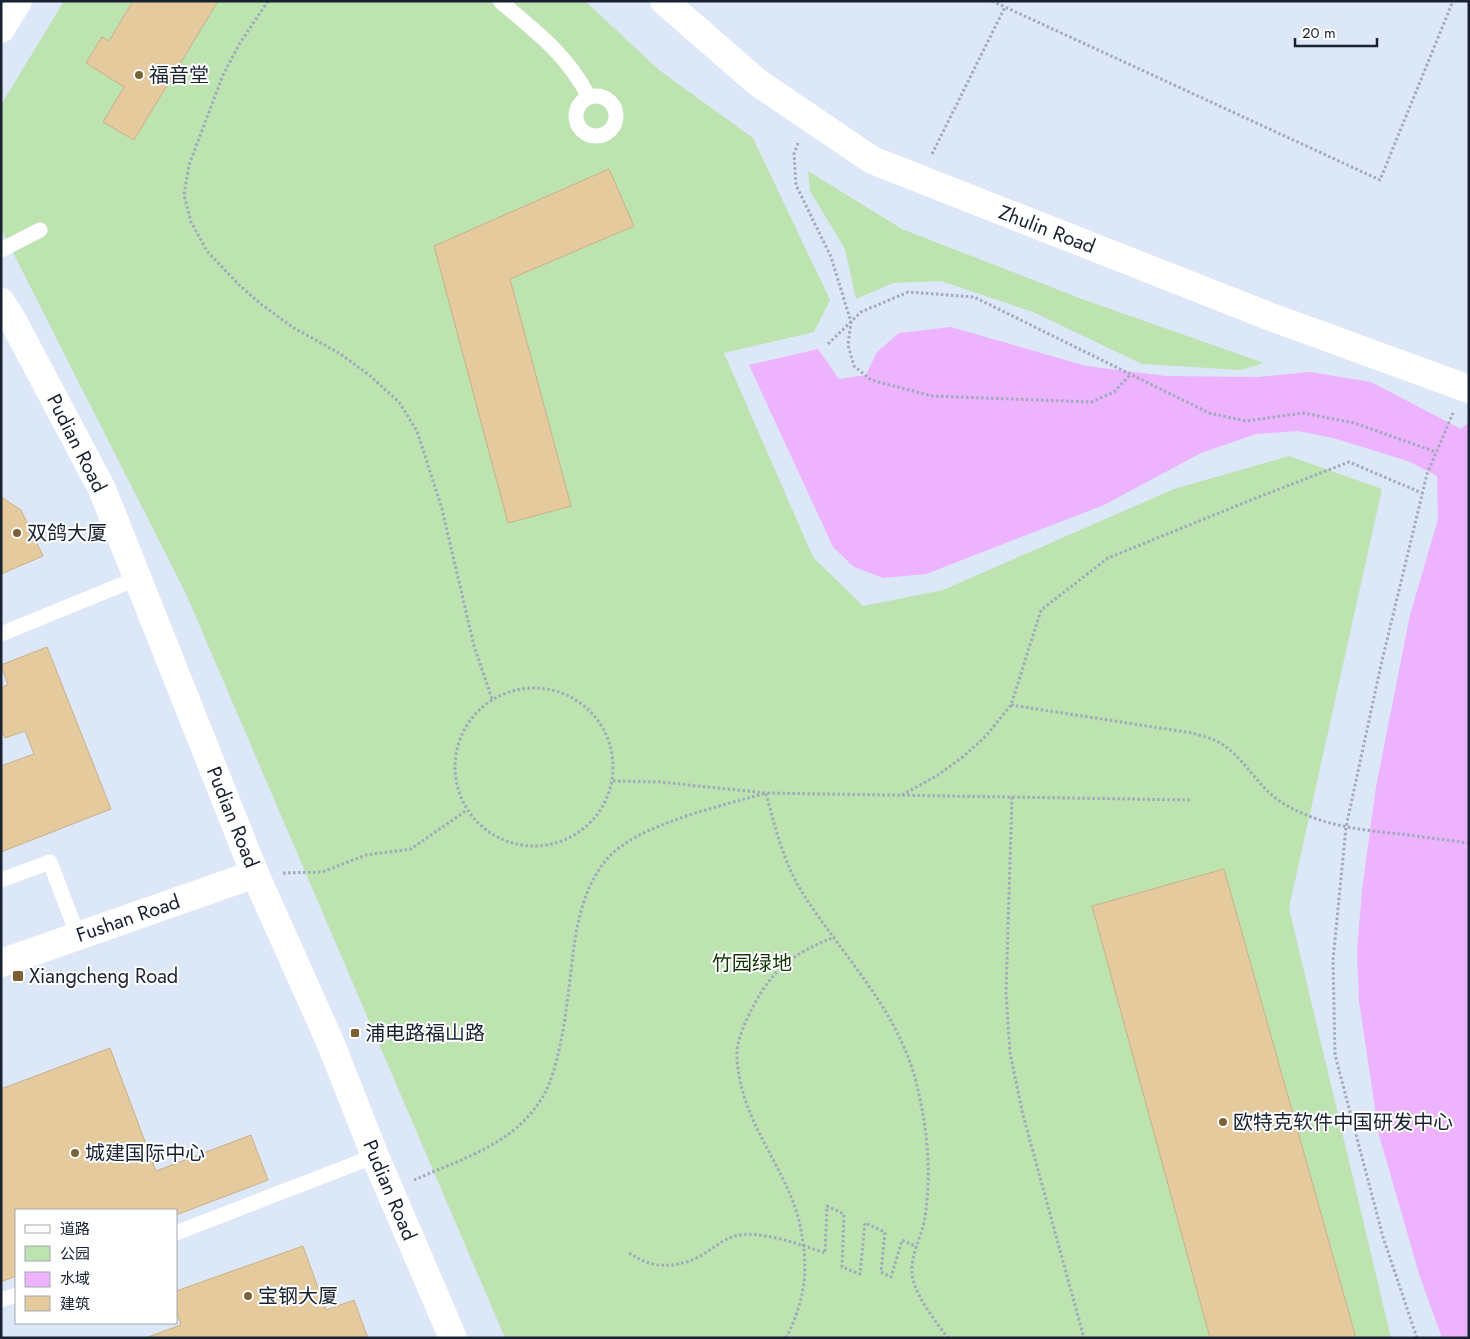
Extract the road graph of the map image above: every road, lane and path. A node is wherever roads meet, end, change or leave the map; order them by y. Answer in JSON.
{"nodes":[{"id":1,"x":18,"y":1,"type":"edge"},
{"id":2,"x":268,"y":1,"type":"edge"},
{"id":3,"x":500,"y":1,"type":"edge"},
{"id":4,"x":664,"y":1,"type":"edge"},
{"id":5,"x":992,"y":1,"type":"edge"},
{"id":6,"x":1453,"y":1,"type":"edge"},
{"id":7,"x":1004,"y":7,"type":"junction"},
{"id":8,"x":1,"y":29,"type":"edge"},
{"id":9,"x":589,"y":97,"type":"dead end"},
{"id":10,"x":809,"y":118,"type":"junction"},
{"id":11,"x":920,"y":179,"type":"junction"},
{"id":12,"x":40,"y":230,"type":"dead end"},
{"id":13,"x":1,"y":250,"type":"edge"},
{"id":14,"x":1,"y":302,"type":"edge"},
{"id":15,"x":851,"y":322,"type":"junction"},
{"id":16,"x":828,"y":344,"type":"dead end"},
{"id":17,"x":1131,"y":374,"type":"junction"},
{"id":18,"x":1469,"y":389,"type":"edge"},
{"id":19,"x":1454,"y":412,"type":"dead end"},
{"id":20,"x":1436,"y":452,"type":"junction"},
{"id":21,"x":1422,"y":493,"type":"junction"},
{"id":22,"x":138,"y":578,"type":"junction"},
{"id":23,"x":1,"y":634,"type":"edge"},
{"id":24,"x":492,"y":699,"type":"junction"},
{"id":25,"x":1011,"y":705,"type":"junction"},
{"id":26,"x":613,"y":781,"type":"junction"},
{"id":27,"x":766,"y":792,"type":"junction"},
{"id":28,"x":902,"y":795,"type":"junction"},
{"id":29,"x":1012,"y":797,"type":"junction"},
{"id":30,"x":1190,"y":800,"type":"dead end"},
{"id":31,"x":467,"y":810,"type":"junction"},
{"id":32,"x":1346,"y":827,"type":"junction"},
{"id":33,"x":1469,"y":842,"type":"edge"},
{"id":34,"x":255,"y":874,"type":"junction"},
{"id":35,"x":1,"y":880,"type":"edge"},
{"id":36,"x":78,"y":936,"type":"junction"},
{"id":37,"x":835,"y":937,"type":"junction"},
{"id":38,"x":1,"y":963,"type":"edge"},
{"id":39,"x":375,"y":1156,"type":"junction"},
{"id":40,"x":390,"y":1190,"type":"junction"},
{"id":41,"x":178,"y":1232,"type":"edge"},
{"id":42,"x":804,"y":1245,"type":"junction"},
{"id":43,"x":917,"y":1247,"type":"junction"},
{"id":44,"x":629,"y":1253,"type":"dead end"},
{"id":45,"x":15,"y":1294,"type":"edge"},
{"id":46,"x":1,"y":1300,"type":"edge"},
{"id":47,"x":453,"y":1338,"type":"edge"},
{"id":48,"x":786,"y":1338,"type":"edge"},
{"id":49,"x":948,"y":1338,"type":"edge"},
{"id":50,"x":1084,"y":1338,"type":"edge"},
{"id":51,"x":1417,"y":1338,"type":"edge"}],
"edges":[{"from":1,"to":8,"type":"street"},
{"from":2,"to":24,"type":"path"},
{"from":3,"to":9,"type":"lane"},
{"from":4,"to":10,"type":"street","name":"Zhulin Road"},
{"from":5,"to":7,"type":"path"},
{"from":6,"to":7,"type":"path"},
{"from":7,"to":11,"type":"path"},
{"from":10,"to":11,"type":"street","name":"Zhulin Road"},
{"from":10,"to":15,"type":"path"},
{"from":11,"to":18,"type":"street","name":"Zhulin Road"},
{"from":12,"to":13,"type":"lane"},
{"from":14,"to":22,"type":"street","name":"Pudian Road"},
{"from":15,"to":16,"type":"path"},
{"from":15,"to":17,"type":"path"},
{"from":15,"to":17,"type":"path"},
{"from":17,"to":20,"type":"path"},
{"from":19,"to":20,"type":"path"},
{"from":20,"to":21,"type":"path"},
{"from":21,"to":25,"type":"path"},
{"from":21,"to":32,"type":"path"},
{"from":22,"to":23,"type":"lane"},
{"from":22,"to":34,"type":"street","name":"Pudian Road"},
{"from":24,"to":26,"type":"path"},
{"from":24,"to":31,"type":"path"},
{"from":25,"to":28,"type":"path"},
{"from":25,"to":32,"type":"path"},
{"from":26,"to":27,"type":"path"},
{"from":26,"to":31,"type":"path"},
{"from":27,"to":28,"type":"path"},
{"from":27,"to":37,"type":"path"},
{"from":27,"to":40,"type":"path"},
{"from":28,"to":29,"type":"path"},
{"from":29,"to":30,"type":"path"},
{"from":29,"to":50,"type":"path"},
{"from":31,"to":34,"type":"path"},
{"from":32,"to":33,"type":"path"},
{"from":32,"to":51,"type":"path"},
{"from":34,"to":36,"type":"street","name":"Fushan Road"},
{"from":34,"to":39,"type":"street","name":"Pudian Road"},
{"from":35,"to":36,"type":"lane"},
{"from":36,"to":38,"type":"street","name":"Fushan Road"},
{"from":37,"to":42,"type":"path"},
{"from":37,"to":43,"type":"path"},
{"from":39,"to":40,"type":"street","name":"Pudian Road"},
{"from":39,"to":41,"type":"lane"},
{"from":40,"to":47,"type":"street","name":"Pudian Road"},
{"from":42,"to":43,"type":"path"},
{"from":42,"to":44,"type":"path"},
{"from":42,"to":48,"type":"path"},
{"from":43,"to":49,"type":"path"},
{"from":45,"to":46,"type":"lane"}]}
